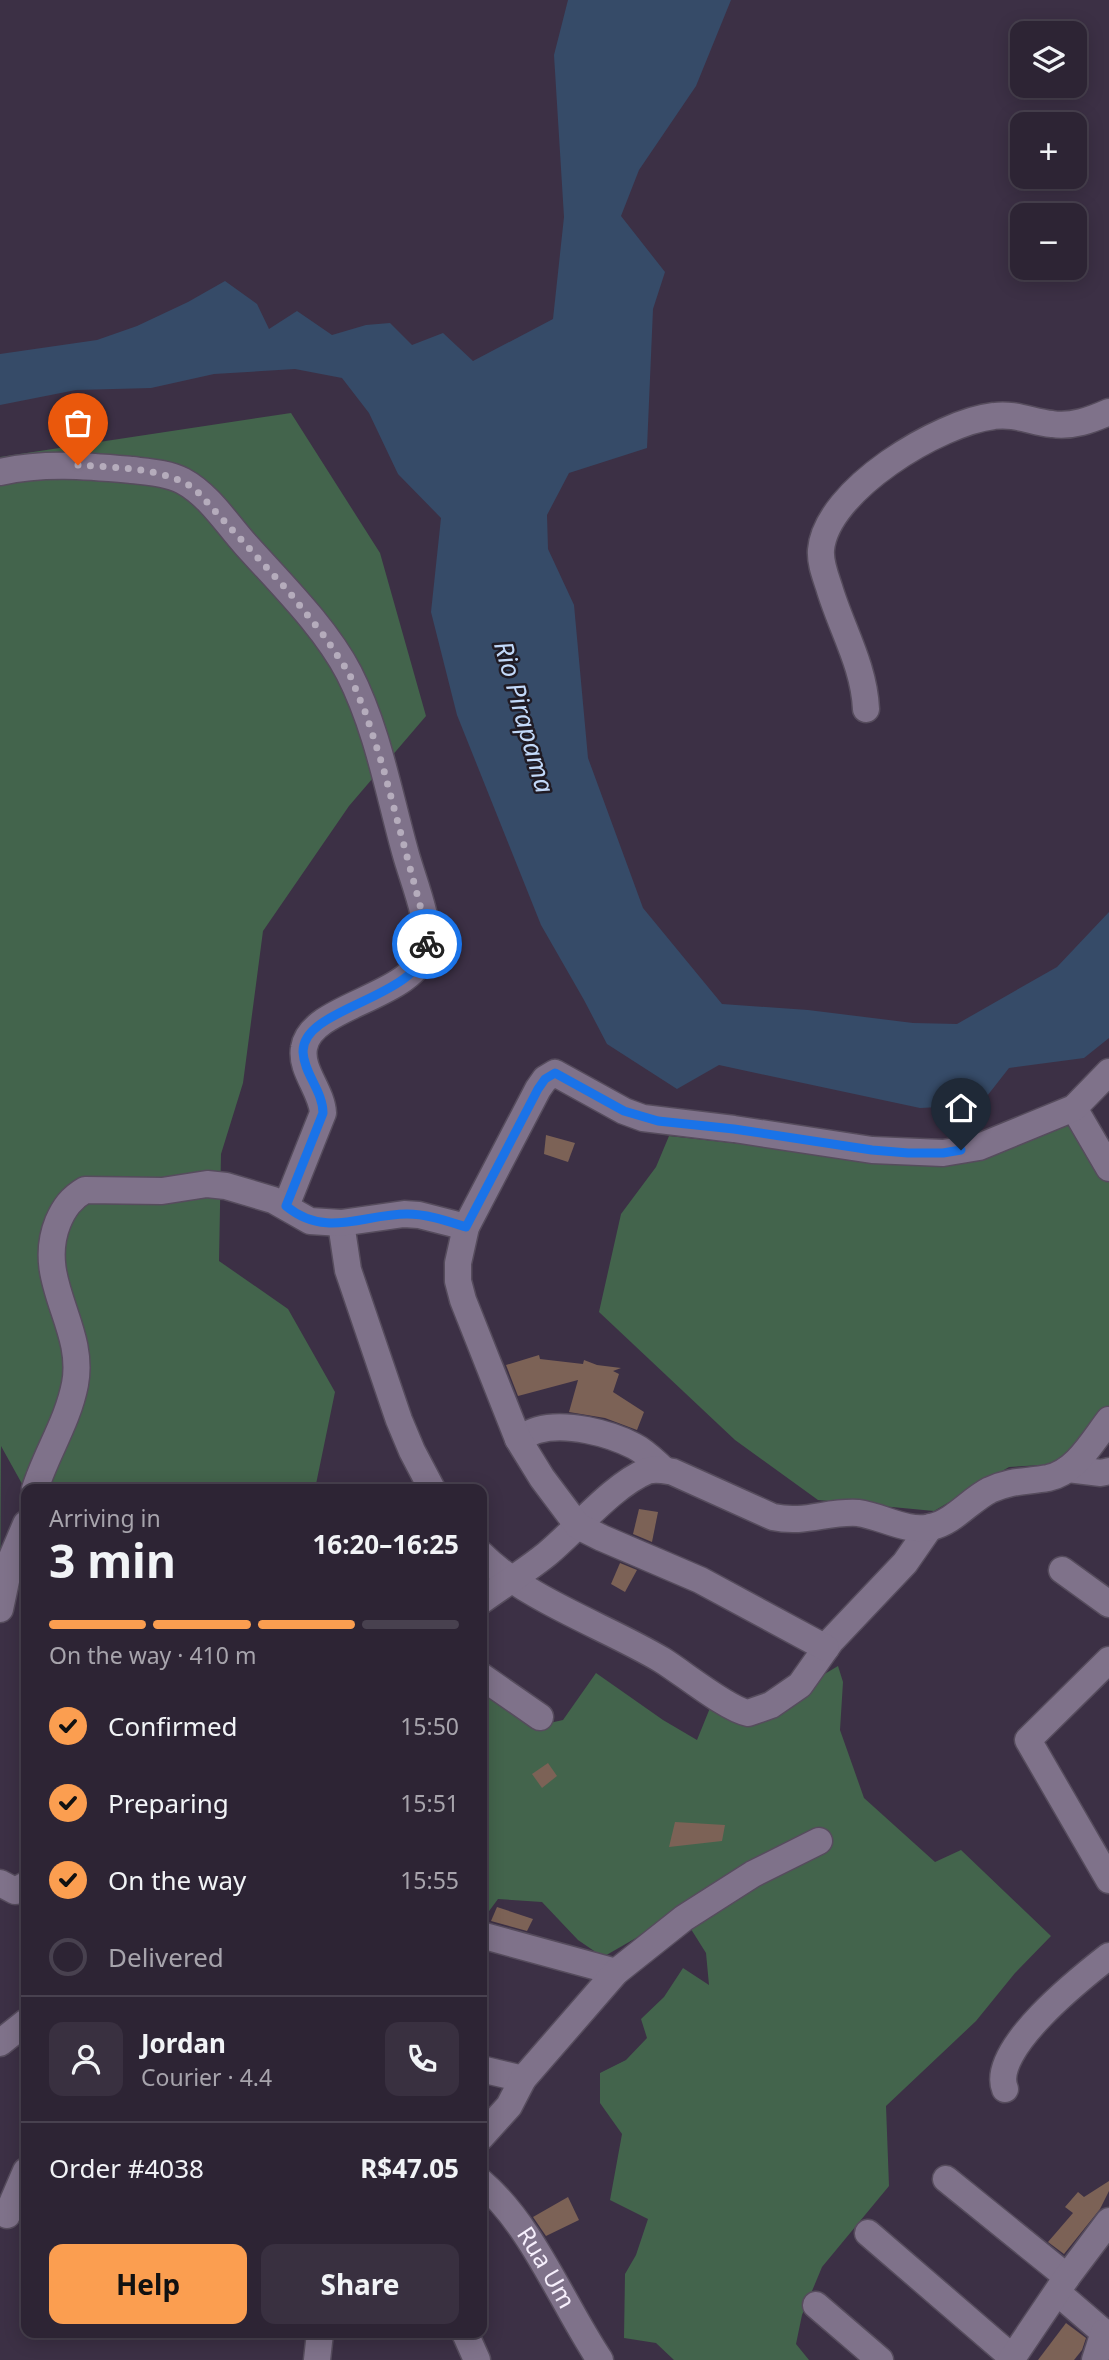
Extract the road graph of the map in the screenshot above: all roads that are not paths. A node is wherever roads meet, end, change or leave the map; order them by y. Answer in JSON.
{"nodes":[{"id":1,"x":1109,"y":412,"type":"edge"},
{"id":2,"x":0,"y":472,"type":"edge"},
{"id":3,"x":866,"y":709,"type":"dead end"},
{"id":4,"x":1109,"y":1072,"type":"edge"},
{"id":5,"x":1074,"y":1108,"type":"junction"},
{"id":6,"x":1109,"y":1168,"type":"edge"},
{"id":7,"x":286,"y":1206,"type":"junction"},
{"id":8,"x":341,"y":1223,"type":"junction"},
{"id":9,"x":466,"y":1227,"type":"junction"},
{"id":10,"x":1109,"y":1420,"type":"edge"},
{"id":11,"x":518,"y":1439,"type":"junction"},
{"id":12,"x":1068,"y":1469,"type":"junction"},
{"id":13,"x":664,"y":1470,"type":"junction"},
{"id":14,"x":1109,"y":1471,"type":"edge"},
{"id":15,"x":37,"y":1484,"type":"edge"},
{"id":16,"x":429,"y":1484,"type":"edge"},
{"id":17,"x":578,"y":1525,"type":"junction"},
{"id":18,"x":930,"y":1527,"type":"junction"},
{"id":19,"x":21,"y":1536,"type":"edge"},
{"id":20,"x":487,"y":1559,"type":"edge"},
{"id":21,"x":1062,"y":1570,"type":"dead end"},
{"id":22,"x":512,"y":1580,"type":"junction"},
{"id":23,"x":487,"y":1597,"type":"edge"},
{"id":24,"x":1109,"y":1604,"type":"edge"},
{"id":25,"x":0,"y":1609,"type":"edge"},
{"id":26,"x":826,"y":1648,"type":"junction"},
{"id":27,"x":1109,"y":1660,"type":"edge"},
{"id":28,"x":487,"y":1680,"type":"edge"},
{"id":29,"x":540,"y":1717,"type":"dead end"},
{"id":30,"x":818,"y":1841,"type":"dead end"},
{"id":31,"x":1109,"y":1880,"type":"edge"},
{"id":32,"x":487,"y":1937,"type":"edge"},
{"id":33,"x":1109,"y":1956,"type":"edge"},
{"id":34,"x":616,"y":1972,"type":"junction"},
{"id":35,"x":21,"y":2026,"type":"edge"},
{"id":36,"x":0,"y":2043,"type":"edge"},
{"id":37,"x":487,"y":2070,"type":"edge"},
{"id":38,"x":523,"y":2079,"type":"junction"},
{"id":39,"x":1005,"y":2089,"type":"dead end"},
{"id":40,"x":487,"y":2130,"type":"edge"},
{"id":41,"x":946,"y":2179,"type":"dead end"},
{"id":42,"x":21,"y":2186,"type":"edge"},
{"id":43,"x":487,"y":2188,"type":"edge"},
{"id":44,"x":11,"y":2216,"type":"edge"},
{"id":45,"x":1109,"y":2221,"type":"edge"},
{"id":46,"x":868,"y":2233,"type":"dead end"},
{"id":47,"x":1062,"y":2285,"type":"junction"},
{"id":48,"x":816,"y":2305,"type":"dead end"},
{"id":49,"x":1106,"y":2334,"type":"edge"},
{"id":50,"x":319,"y":2338,"type":"edge"},
{"id":51,"x":467,"y":2338,"type":"edge"},
{"id":52,"x":1012,"y":2359,"type":"edge"},
{"id":53,"x":317,"y":2360,"type":"edge"},
{"id":54,"x":477,"y":2360,"type":"edge"},
{"id":55,"x":600,"y":2360,"type":"edge"},
{"id":56,"x":880,"y":2360,"type":"edge"},
{"id":57,"x":1094,"y":2360,"type":"edge"}],
"edges":[{"from":1,"to":3,"type":"street"},
{"from":2,"to":7,"type":"street"},
{"from":4,"to":5,"type":"street"},
{"from":5,"to":6,"type":"street"},
{"from":5,"to":9,"type":"street"},
{"from":7,"to":8,"type":"street"},
{"from":7,"to":15,"type":"street"},
{"from":8,"to":9,"type":"street"},
{"from":8,"to":16,"type":"street"},
{"from":9,"to":11,"type":"street"},
{"from":10,"to":12,"type":"street"},
{"from":11,"to":13,"type":"street"},
{"from":11,"to":17,"type":"street"},
{"from":12,"to":14,"type":"street"},
{"from":12,"to":18,"type":"street"},
{"from":13,"to":17,"type":"street"},
{"from":13,"to":18,"type":"street"},
{"from":17,"to":22,"type":"street"},
{"from":17,"to":26,"type":"street"},
{"from":18,"to":26,"type":"street"},
{"from":19,"to":25,"type":"street"},
{"from":20,"to":22,"type":"street"},
{"from":21,"to":24,"type":"street"},
{"from":22,"to":23,"type":"street"},
{"from":22,"to":26,"type":"street"},
{"from":27,"to":31,"type":"street"},
{"from":28,"to":29,"type":"street"},
{"from":30,"to":34,"type":"street"},
{"from":32,"to":34,"type":"street"},
{"from":33,"to":39,"type":"street"},
{"from":34,"to":38,"type":"street"},
{"from":35,"to":36,"type":"street"},
{"from":37,"to":38,"type":"street"},
{"from":38,"to":40,"type":"street"},
{"from":41,"to":47,"type":"street"},
{"from":42,"to":44,"type":"street"},
{"from":43,"to":55,"type":"street","name":"Rua Um"},
{"from":45,"to":47,"type":"street"},
{"from":46,"to":52,"type":"street"},
{"from":47,"to":49,"type":"street"},
{"from":47,"to":52,"type":"street"},
{"from":48,"to":56,"type":"street"},
{"from":49,"to":57,"type":"street"},
{"from":50,"to":53,"type":"street"},
{"from":51,"to":54,"type":"street"}]}
